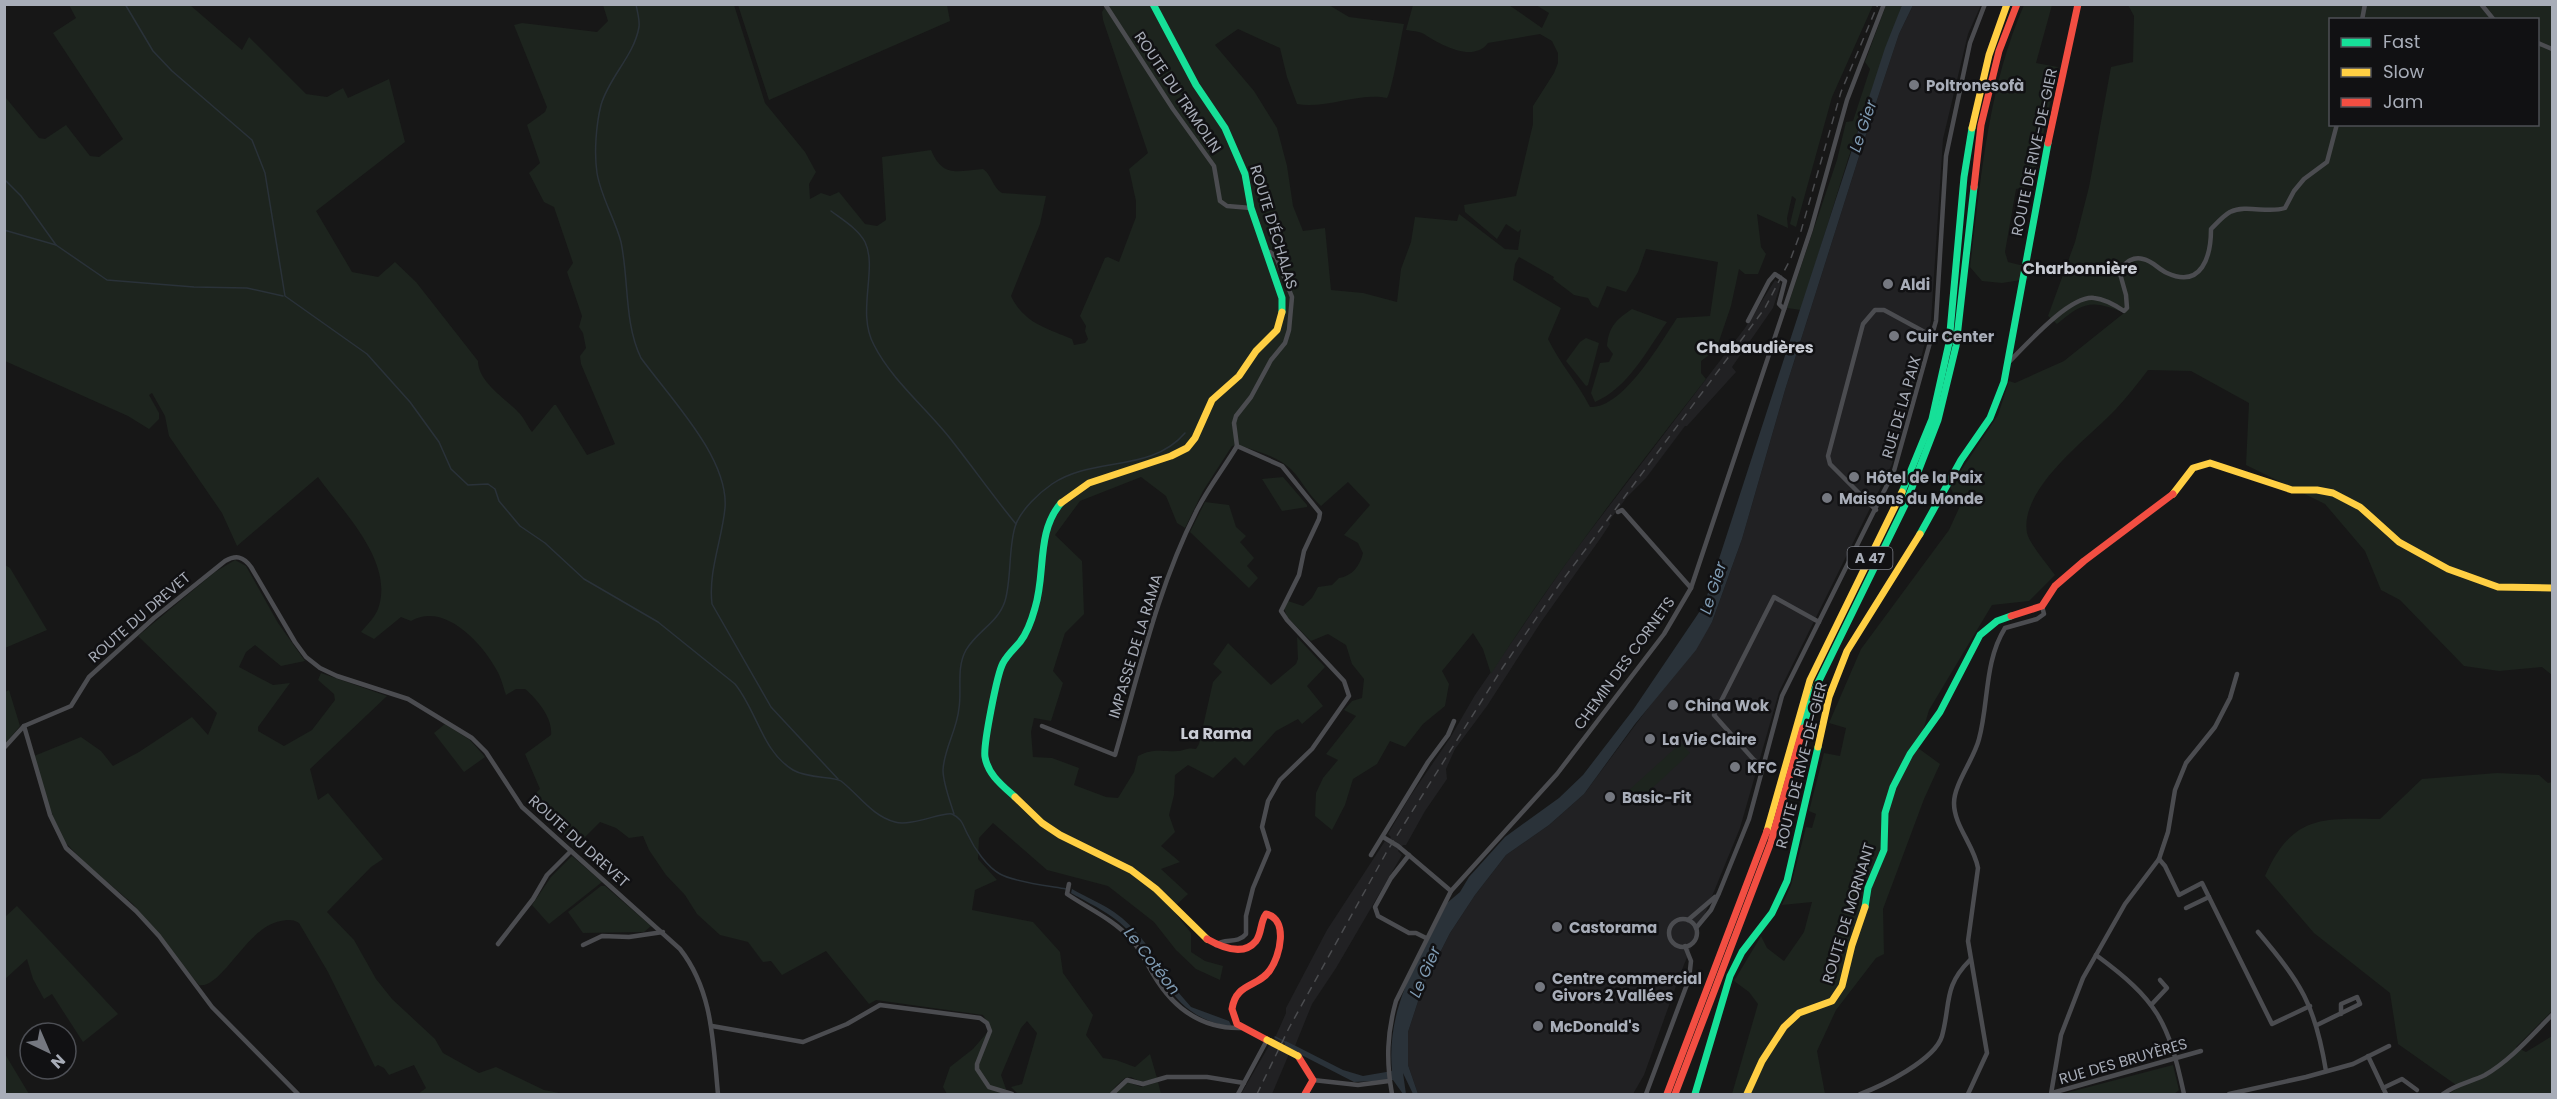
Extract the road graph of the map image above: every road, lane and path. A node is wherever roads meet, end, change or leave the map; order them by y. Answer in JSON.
{"nodes":[{"id":1,"x":1105,"y":4,"type":"edge"},
{"id":2,"x":1153,"y":4,"type":"edge"},
{"id":3,"x":1884,"y":4,"type":"edge"},
{"id":4,"x":1985,"y":4,"type":"edge"},
{"id":5,"x":2007,"y":4,"type":"edge"},
{"id":6,"x":2017,"y":4,"type":"edge"},
{"id":7,"x":2078,"y":4,"type":"edge"},
{"id":8,"x":2481,"y":4,"type":"edge"},
{"id":9,"x":2492,"y":18,"type":"edge"},
{"id":10,"x":2539,"y":43,"type":"edge"},
{"id":11,"x":2553,"y":49,"type":"edge"},
{"id":12,"x":2336,"y":126,"type":"edge"},
{"id":13,"x":1251,"y":208,"type":"junction"},
{"id":14,"x":1266,"y":253,"type":"junction"},
{"id":15,"x":1784,"y":309,"type":"junction"},
{"id":16,"x":1748,"y":321,"type":"dead end"},
{"id":17,"x":1932,"y":336,"type":"junction"},
{"id":18,"x":2007,"y":363,"type":"junction"},
{"id":19,"x":1237,"y":446,"type":"junction"},
{"id":20,"x":1876,"y":510,"type":"junction"},
{"id":21,"x":1618,"y":512,"type":"dead end"},
{"id":22,"x":1691,"y":588,"type":"junction"},
{"id":23,"x":2553,"y":588,"type":"edge"},
{"id":24,"x":2042,"y":606,"type":"junction"},
{"id":25,"x":1819,"y":622,"type":"junction"},
{"id":26,"x":2237,"y":674,"type":"dead end"},
{"id":27,"x":1454,"y":721,"type":"dead end"},
{"id":28,"x":24,"y":726,"type":"junction"},
{"id":29,"x":1042,"y":726,"type":"dead end"},
{"id":30,"x":4,"y":748,"type":"edge"},
{"id":31,"x":1764,"y":766,"type":"junction"},
{"id":32,"x":1383,"y":837,"type":"junction"},
{"id":33,"x":571,"y":851,"type":"junction"},
{"id":34,"x":1371,"y":855,"type":"dead end"},
{"id":35,"x":1409,"y":855,"type":"junction"},
{"id":36,"x":2159,"y":859,"type":"junction"},
{"id":37,"x":1069,"y":884,"type":"dead end"},
{"id":38,"x":1451,"y":891,"type":"junction"},
{"id":39,"x":1719,"y":893,"type":"junction"},
{"id":40,"x":2209,"y":897,"type":"junction"},
{"id":41,"x":2186,"y":908,"type":"dead end"},
{"id":42,"x":1688,"y":920,"type":"junction"},
{"id":43,"x":1696,"y":928,"type":"junction"},
{"id":44,"x":663,"y":932,"type":"junction"},
{"id":45,"x":2258,"y":932,"type":"dead end"},
{"id":46,"x":1426,"y":938,"type":"junction"},
{"id":47,"x":498,"y":944,"type":"dead end"},
{"id":48,"x":583,"y":945,"type":"dead end"},
{"id":49,"x":1216,"y":945,"type":"junction"},
{"id":50,"x":1685,"y":946,"type":"junction"},
{"id":51,"x":2096,"y":955,"type":"junction"},
{"id":52,"x":1971,"y":960,"type":"junction"},
{"id":53,"x":2160,"y":980,"type":"dead end"},
{"id":54,"x":2152,"y":1004,"type":"junction"},
{"id":55,"x":2310,"y":1006,"type":"junction"},
{"id":56,"x":2341,"y":1014,"type":"junction"},
{"id":57,"x":2553,"y":1015,"type":"edge"},
{"id":58,"x":2317,"y":1025,"type":"junction"},
{"id":59,"x":712,"y":1026,"type":"junction"},
{"id":60,"x":1241,"y":1028,"type":"junction"},
{"id":61,"x":1267,"y":1040,"type":"junction"},
{"id":62,"x":2389,"y":1046,"type":"dead end"},
{"id":63,"x":2201,"y":1051,"type":"dead end"},
{"id":64,"x":2368,"y":1056,"type":"junction"},
{"id":65,"x":2176,"y":1060,"type":"junction"},
{"id":66,"x":2326,"y":1071,"type":"junction"},
{"id":67,"x":1313,"y":1080,"type":"junction"},
{"id":68,"x":1389,"y":1081,"type":"junction"},
{"id":69,"x":1244,"y":1083,"type":"junction"},
{"id":70,"x":2383,"y":1088,"type":"junction"},
{"id":71,"x":2417,"y":1090,"type":"dead end"},
{"id":72,"x":2051,"y":1094,"type":"edge"},
{"id":73,"x":298,"y":1095,"type":"edge"},
{"id":74,"x":718,"y":1095,"type":"edge"},
{"id":75,"x":1012,"y":1095,"type":"edge"},
{"id":76,"x":1112,"y":1095,"type":"edge"},
{"id":77,"x":1238,"y":1095,"type":"edge"},
{"id":78,"x":1305,"y":1095,"type":"edge"},
{"id":79,"x":1392,"y":1095,"type":"edge"},
{"id":80,"x":1646,"y":1095,"type":"edge"},
{"id":81,"x":1667,"y":1095,"type":"edge"},
{"id":82,"x":1675,"y":1095,"type":"edge"},
{"id":83,"x":1695,"y":1095,"type":"edge"},
{"id":84,"x":1748,"y":1095,"type":"edge"},
{"id":85,"x":1860,"y":1095,"type":"edge"},
{"id":86,"x":1968,"y":1095,"type":"edge"},
{"id":87,"x":2184,"y":1095,"type":"edge"},
{"id":88,"x":2229,"y":1095,"type":"edge"},
{"id":89,"x":2386,"y":1095,"type":"edge"},
{"id":90,"x":2443,"y":1095,"type":"edge"}],
"edges":[{"from":1,"to":13,"type":"street","name":"ROUTE DU TRIMOLIN"},
{"from":2,"to":13,"type":"main road","name":"ROUTE D'ÉCHALAS"},
{"from":3,"to":15,"type":"street"},
{"from":4,"to":17,"type":"street","name":"RUE DE LA PAIX"},
{"from":5,"to":81,"type":"main road","number":"A 47"},
{"from":6,"to":82,"type":"main road","number":"A 47"},
{"from":7,"to":18,"type":"main road","name":"ROUTE DE RIVE-DE-GIER"},
{"from":8,"to":9,"type":"street"},
{"from":10,"to":11,"type":"street"},
{"from":12,"to":18,"type":"street"},
{"from":13,"to":14,"type":"main road","name":"ROUTE D'ÉCHALAS"},
{"from":14,"to":19,"type":"street"},
{"from":14,"to":49,"type":"main road","name":"ROUTE D'ÉCHALAS"},
{"from":15,"to":16,"type":"street","name":"CHEMIN DES CORNETS"},
{"from":15,"to":22,"type":"street","name":"CHEMIN DES CORNETS"},
{"from":17,"to":20,"type":"street","name":"RUE DE LA PAIX"},
{"from":17,"to":20,"type":"street"},
{"from":18,"to":83,"type":"main road","name":"ROUTE DE RIVE-DE-GIER"},
{"from":19,"to":29,"type":"street","name":"IMPASSE DE LA RAMA"},
{"from":19,"to":49,"type":"street"},
{"from":20,"to":25,"type":"street","name":"RUE DE LA PAIX"},
{"from":21,"to":22,"type":"street"},
{"from":22,"to":38,"type":"street","name":"CHEMIN DES CORNETS"},
{"from":23,"to":24,"type":"main road"},
{"from":24,"to":52,"type":"street"},
{"from":24,"to":84,"type":"main road","name":"ROUTE DE MORNANT"},
{"from":25,"to":31,"type":"street","name":"RUE DE LA PAIX"},
{"from":25,"to":31,"type":"street"},
{"from":26,"to":36,"type":"street"},
{"from":27,"to":32,"type":"street"},
{"from":28,"to":30,"type":"street","name":"ROUTE DU DREVET"},
{"from":28,"to":33,"type":"street","name":"ROUTE DU DREVET"},
{"from":28,"to":73,"type":"street"},
{"from":31,"to":39,"type":"street","name":"RUE DE LA PAIX"},
{"from":32,"to":34,"type":"street"},
{"from":32,"to":35,"type":"street"},
{"from":33,"to":44,"type":"street","name":"ROUTE DU DREVET"},
{"from":33,"to":47,"type":"street"},
{"from":35,"to":38,"type":"street"},
{"from":35,"to":46,"type":"street"},
{"from":36,"to":40,"type":"street"},
{"from":36,"to":51,"type":"street"},
{"from":37,"to":60,"type":"street"},
{"from":38,"to":46,"type":"street","name":"CHEMIN DES CORNETS"},
{"from":39,"to":42,"type":"street","name":"RUE DE LA PAIX"},
{"from":39,"to":43,"type":"street","name":"RUE DE LA PAIX"},
{"from":40,"to":41,"type":"street"},
{"from":40,"to":55,"type":"street"},
{"from":42,"to":43,"type":"street"},
{"from":42,"to":50,"type":"street"},
{"from":43,"to":50,"type":"street"},
{"from":44,"to":48,"type":"street"},
{"from":44,"to":59,"type":"street","name":"ROUTE DU DREVET"},
{"from":45,"to":55,"type":"street"},
{"from":46,"to":68,"type":"street","name":"CHEMIN DES CORNETS"},
{"from":49,"to":60,"type":"main road"},
{"from":50,"to":80,"type":"street"},
{"from":51,"to":54,"type":"street"},
{"from":51,"to":72,"type":"street"},
{"from":52,"to":85,"type":"street"},
{"from":52,"to":86,"type":"street"},
{"from":53,"to":54,"type":"street"},
{"from":54,"to":65,"type":"street"},
{"from":55,"to":58,"type":"street"},
{"from":56,"to":56,"type":"street"},
{"from":56,"to":58,"type":"street"},
{"from":57,"to":90,"type":"street"},
{"from":58,"to":66,"type":"street"},
{"from":59,"to":74,"type":"street","name":"ROUTE DU DREVET"},
{"from":59,"to":75,"type":"street"},
{"from":60,"to":61,"type":"main road"},
{"from":61,"to":67,"type":"main road","bridge":true},
{"from":61,"to":69,"type":"street"},
{"from":62,"to":64,"type":"street"},
{"from":63,"to":65,"type":"street","name":"RUE DES BRUYÈRES"},
{"from":64,"to":66,"type":"street"},
{"from":64,"to":70,"type":"street"},
{"from":65,"to":72,"type":"street","name":"RUE DES BRUYÈRES"},
{"from":65,"to":87,"type":"street"},
{"from":66,"to":88,"type":"street"},
{"from":67,"to":68,"type":"street"},
{"from":67,"to":78,"type":"main road"},
{"from":68,"to":79,"type":"street","name":"CHEMIN DES CORNETS"},
{"from":69,"to":76,"type":"street"},
{"from":69,"to":77,"type":"street"},
{"from":70,"to":71,"type":"street"},
{"from":70,"to":89,"type":"street"}]}
